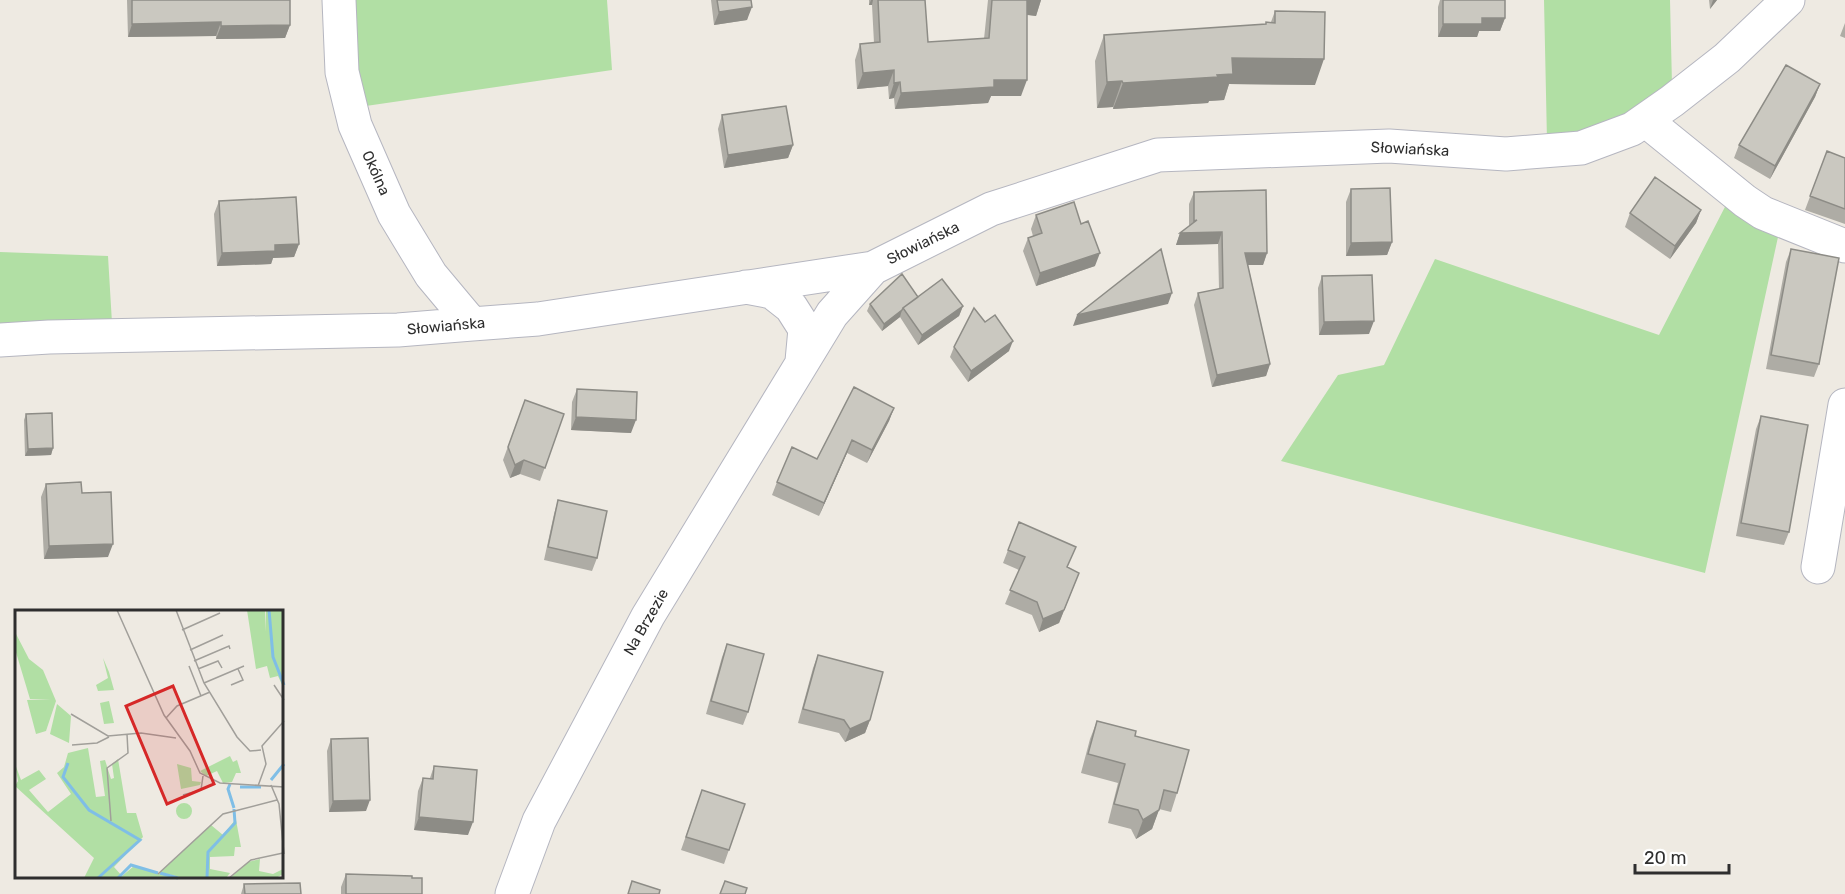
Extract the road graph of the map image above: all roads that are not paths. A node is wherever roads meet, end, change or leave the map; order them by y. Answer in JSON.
{"nodes":[{"id":1,"x":339,"y":0,"type":"edge"},
{"id":2,"x":1788,"y":0,"type":"edge"},
{"id":3,"x":1645,"y":120,"type":"junction"},
{"id":4,"x":1845,"y":246,"type":"edge"},
{"id":5,"x":873,"y":268,"type":"junction"},
{"id":6,"x":744,"y":286,"type":"junction"},
{"id":7,"x":472,"y":324,"type":"junction"},
{"id":8,"x":0,"y":340,"type":"edge"},
{"id":9,"x":802,"y":361,"type":"junction"},
{"id":10,"x":1845,"y":405,"type":"edge"},
{"id":11,"x":1818,"y":567,"type":"dead end"},
{"id":12,"x":512,"y":894,"type":"edge"}],
"edges":[{"from":1,"to":7,"type":"street","name":"Okólna"},
{"from":2,"to":3,"type":"street","name":"Słowiańska"},
{"from":3,"to":4,"type":"street"},
{"from":3,"to":5,"type":"street","name":"Słowiańska"},
{"from":5,"to":6,"type":"street","name":"Słowiańska"},
{"from":5,"to":9,"type":"street","name":"Na Brzezie"},
{"from":6,"to":7,"type":"street","name":"Słowiańska"},
{"from":6,"to":9,"type":"street","name":"Na Brzezie"},
{"from":7,"to":8,"type":"street","name":"Słowiańska"},
{"from":9,"to":12,"type":"street","name":"Na Brzezie"},
{"from":10,"to":11,"type":"street"}]}
